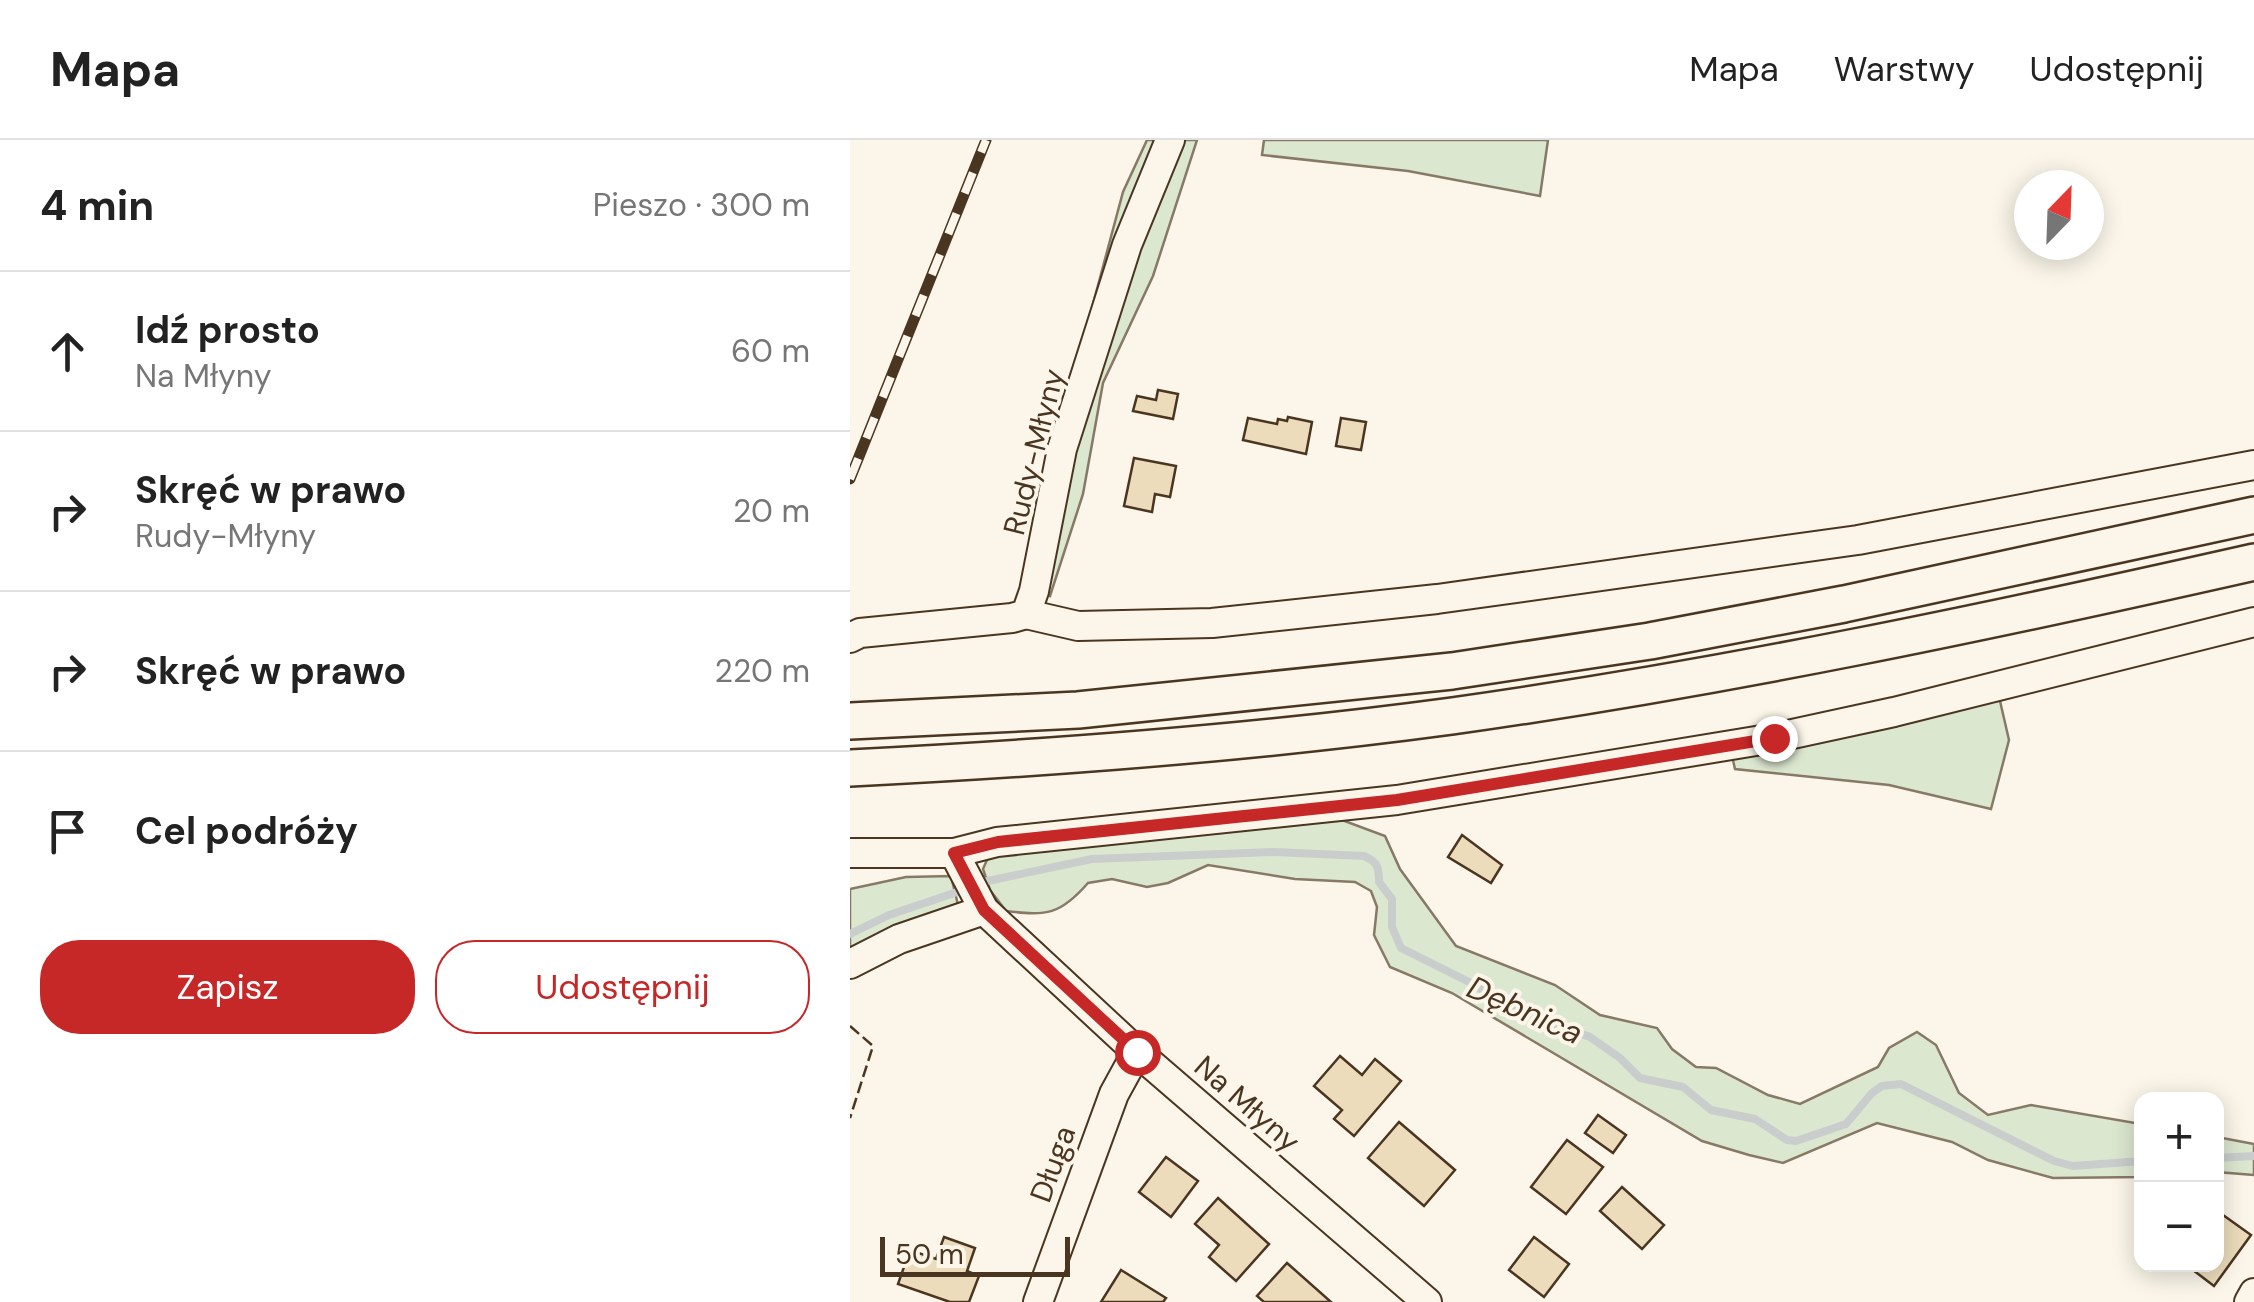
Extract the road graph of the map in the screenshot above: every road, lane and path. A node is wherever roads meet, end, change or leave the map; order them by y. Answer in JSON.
{"nodes":[{"id":1,"x":1170,"y":140,"type":"edge"},
{"id":2,"x":2254,"y":465,"type":"edge"},
{"id":3,"x":2254,"y":515,"type":"edge"},
{"id":4,"x":2254,"y":562,"type":"edge"},
{"id":5,"x":1026,"y":614,"type":"junction"},
{"id":6,"x":2254,"y":622,"type":"edge"},
{"id":7,"x":850,"y":638,"type":"edge"},
{"id":8,"x":860,"y":721,"type":"edge"},
{"id":9,"x":850,"y":768,"type":"edge"},
{"id":10,"x":850,"y":853,"type":"edge"},
{"id":11,"x":954,"y":853,"type":"junction"},
{"id":12,"x":984,"y":910,"type":"junction"},
{"id":13,"x":850,"y":964,"type":"edge"},
{"id":14,"x":1137,"y":1052,"type":"junction"},
{"id":15,"x":2254,"y":1293,"type":"edge"},
{"id":16,"x":1038,"y":1302,"type":"edge"},
{"id":17,"x":1427,"y":1302,"type":"edge"},
{"id":18,"x":2248,"y":1302,"type":"edge"}],
"edges":[{"from":1,"to":5,"type":"street","name":"Rudy-Młyny"},
{"from":2,"to":5,"type":"street"},
{"from":3,"to":8,"type":"main road"},
{"from":4,"to":9,"type":"main road"},
{"from":5,"to":7,"type":"street"},
{"from":6,"to":11,"type":"street"},
{"from":10,"to":11,"type":"street"},
{"from":11,"to":12,"type":"street"},
{"from":12,"to":13,"type":"street"},
{"from":12,"to":14,"type":"street","name":"Na Młyny"},
{"from":14,"to":16,"type":"street","name":"Długa"},
{"from":14,"to":17,"type":"street","name":"Na Młyny"},
{"from":15,"to":18,"type":"street"}]}
